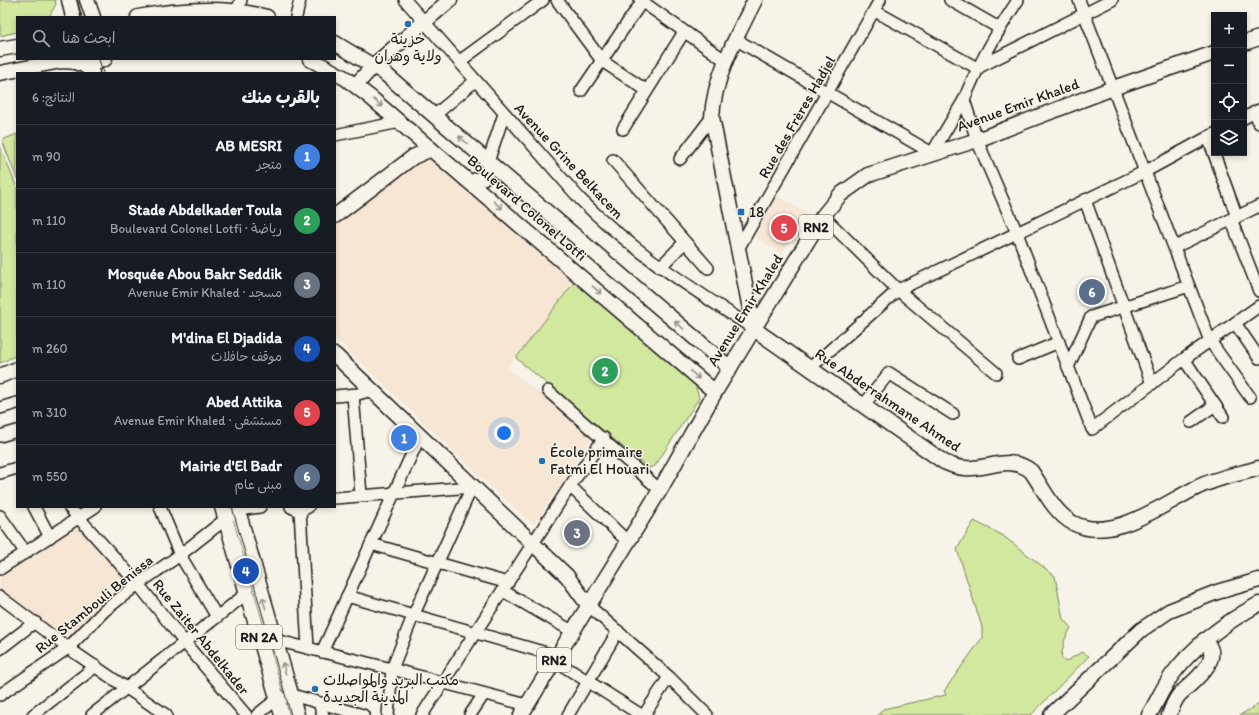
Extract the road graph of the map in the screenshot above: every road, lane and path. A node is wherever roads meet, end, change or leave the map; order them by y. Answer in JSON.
{"nodes":[{"id":1,"x":69,"y":0,"type":"edge"},
{"id":2,"x":87,"y":0,"type":"edge"},
{"id":3,"x":300,"y":0,"type":"edge"},
{"id":4,"x":405,"y":0,"type":"edge"},
{"id":5,"x":450,"y":0,"type":"edge"},
{"id":6,"x":543,"y":0,"type":"edge"},
{"id":7,"x":557,"y":0,"type":"edge"},
{"id":8,"x":755,"y":0,"type":"edge"},
{"id":9,"x":880,"y":0,"type":"edge"},
{"id":10,"x":950,"y":0,"type":"edge"},
{"id":11,"x":1018,"y":0,"type":"edge"},
{"id":12,"x":1079,"y":0,"type":"edge"},
{"id":13,"x":1112,"y":0,"type":"edge"},
{"id":14,"x":642,"y":1,"type":"edge"},
{"id":15,"x":239,"y":6,"type":"edge"},
{"id":16,"x":875,"y":10,"type":"junction"},
{"id":17,"x":1084,"y":14,"type":"junction"},
{"id":18,"x":73,"y":16,"type":"edge"},
{"id":19,"x":93,"y":16,"type":"edge"},
{"id":20,"x":145,"y":16,"type":"edge"},
{"id":21,"x":264,"y":16,"type":"edge"},
{"id":22,"x":296,"y":16,"type":"edge"},
{"id":23,"x":424,"y":22,"type":"junction"},
{"id":24,"x":1000,"y":28,"type":"junction"},
{"id":25,"x":684,"y":32,"type":"junction"},
{"id":26,"x":1259,"y":38,"type":"edge"},
{"id":27,"x":735,"y":39,"type":"junction"},
{"id":28,"x":1247,"y":42,"type":"edge"},
{"id":29,"x":336,"y":44,"type":"edge"},
{"id":30,"x":16,"y":46,"type":"edge"},
{"id":31,"x":0,"y":49,"type":"edge"},
{"id":32,"x":1211,"y":55,"type":"edge"},
{"id":33,"x":103,"y":60,"type":"edge"},
{"id":34,"x":105,"y":60,"type":"edge"},
{"id":35,"x":312,"y":60,"type":"edge"},
{"id":36,"x":602,"y":61,"type":"junction"},
{"id":37,"x":726,"y":61,"type":"junction"},
{"id":38,"x":460,"y":62,"type":"junction"},
{"id":39,"x":83,"y":66,"type":"edge"},
{"id":40,"x":379,"y":68,"type":"junction"},
{"id":41,"x":976,"y":68,"type":"junction"},
{"id":42,"x":107,"y":72,"type":"edge"},
{"id":43,"x":336,"y":72,"type":"edge"},
{"id":44,"x":336,"y":72,"type":"edge"},
{"id":45,"x":0,"y":73,"type":"edge"},
{"id":46,"x":475,"y":81,"type":"junction"},
{"id":47,"x":356,"y":85,"type":"junction"},
{"id":48,"x":1113,"y":88,"type":"junction"},
{"id":49,"x":646,"y":90,"type":"junction"},
{"id":50,"x":581,"y":91,"type":"dead end"},
{"id":51,"x":829,"y":93,"type":"junction"},
{"id":52,"x":964,"y":100,"type":"junction"},
{"id":53,"x":1257,"y":111,"type":"edge"},
{"id":54,"x":504,"y":114,"type":"junction"},
{"id":55,"x":435,"y":115,"type":"junction"},
{"id":56,"x":1247,"y":116,"type":"edge"},
{"id":57,"x":712,"y":117,"type":"junction"},
{"id":58,"x":400,"y":122,"type":"junction"},
{"id":59,"x":1259,"y":123,"type":"edge"},
{"id":60,"x":623,"y":128,"type":"dead end"},
{"id":61,"x":336,"y":135,"type":"edge"},
{"id":62,"x":1211,"y":136,"type":"edge"},
{"id":63,"x":977,"y":140,"type":"junction"},
{"id":64,"x":427,"y":145,"type":"junction"},
{"id":65,"x":932,"y":153,"type":"junction"},
{"id":66,"x":1217,"y":156,"type":"edge"},
{"id":67,"x":613,"y":160,"type":"dead end"},
{"id":68,"x":680,"y":160,"type":"dead end"},
{"id":69,"x":490,"y":163,"type":"junction"},
{"id":70,"x":1146,"y":171,"type":"junction"},
{"id":71,"x":502,"y":173,"type":"junction"},
{"id":72,"x":471,"y":182,"type":"junction"},
{"id":73,"x":484,"y":193,"type":"junction"},
{"id":74,"x":1085,"y":200,"type":"junction"},
{"id":75,"x":1259,"y":206,"type":"edge"},
{"id":76,"x":336,"y":215,"type":"edge"},
{"id":77,"x":823,"y":216,"type":"junction"},
{"id":78,"x":1234,"y":218,"type":"junction"},
{"id":79,"x":1017,"y":233,"type":"junction"},
{"id":80,"x":684,"y":243,"type":"junction"},
{"id":81,"x":1175,"y":247,"type":"junction"},
{"id":82,"x":738,"y":249,"type":"junction"},
{"id":83,"x":660,"y":267,"type":"junction"},
{"id":84,"x":708,"y":268,"type":"dead end"},
{"id":85,"x":1190,"y":286,"type":"junction"},
{"id":86,"x":898,"y":290,"type":"junction"},
{"id":87,"x":1259,"y":291,"type":"edge"},
{"id":88,"x":1124,"y":306,"type":"junction"},
{"id":89,"x":1259,"y":306,"type":"edge"},
{"id":90,"x":1236,"y":323,"type":"junction"},
{"id":91,"x":754,"y":329,"type":"junction"},
{"id":92,"x":1210,"y":341,"type":"junction"},
{"id":93,"x":1059,"y":342,"type":"junction"},
{"id":94,"x":336,"y":356,"type":"edge"},
{"id":95,"x":1259,"y":358,"type":"edge"},
{"id":96,"x":1018,"y":359,"type":"dead end"},
{"id":97,"x":1184,"y":359,"type":"junction"},
{"id":98,"x":1068,"y":367,"type":"junction"},
{"id":99,"x":730,"y":368,"type":"junction"},
{"id":100,"x":810,"y":368,"type":"junction"},
{"id":101,"x":16,"y":370,"type":"edge"},
{"id":102,"x":996,"y":373,"type":"dead end"},
{"id":103,"x":0,"y":376,"type":"edge"},
{"id":104,"x":1152,"y":384,"type":"junction"},
{"id":105,"x":372,"y":390,"type":"junction"},
{"id":106,"x":548,"y":391,"type":"dead end"},
{"id":107,"x":715,"y":392,"type":"junction"},
{"id":108,"x":353,"y":395,"type":"junction"},
{"id":109,"x":336,"y":396,"type":"edge"},
{"id":110,"x":1250,"y":397,"type":"dead end"},
{"id":111,"x":16,"y":403,"type":"edge"},
{"id":112,"x":1215,"y":405,"type":"junction"},
{"id":113,"x":863,"y":406,"type":"junction"},
{"id":114,"x":0,"y":408,"type":"edge"},
{"id":115,"x":953,"y":414,"type":"dead end"},
{"id":116,"x":1223,"y":417,"type":"dead end"},
{"id":117,"x":1191,"y":422,"type":"dead end"},
{"id":118,"x":16,"y":431,"type":"edge"},
{"id":119,"x":0,"y":436,"type":"edge"},
{"id":120,"x":420,"y":436,"type":"junction"},
{"id":121,"x":604,"y":438,"type":"junction"},
{"id":122,"x":1259,"y":468,"type":"edge"},
{"id":123,"x":16,"y":472,"type":"edge"},
{"id":124,"x":0,"y":473,"type":"edge"},
{"id":125,"x":570,"y":486,"type":"junction"},
{"id":126,"x":472,"y":487,"type":"junction"},
{"id":127,"x":660,"y":490,"type":"junction"},
{"id":128,"x":395,"y":492,"type":"junction"},
{"id":129,"x":361,"y":495,"type":"junction"},
{"id":130,"x":336,"y":498,"type":"edge"},
{"id":131,"x":35,"y":508,"type":"edge"},
{"id":132,"x":70,"y":508,"type":"edge"},
{"id":133,"x":93,"y":508,"type":"edge"},
{"id":134,"x":160,"y":508,"type":"edge"},
{"id":135,"x":237,"y":508,"type":"edge"},
{"id":136,"x":299,"y":508,"type":"edge"},
{"id":137,"x":224,"y":513,"type":"edge"},
{"id":138,"x":0,"y":516,"type":"edge"},
{"id":139,"x":78,"y":518,"type":"junction"},
{"id":140,"x":50,"y":537,"type":"junction"},
{"id":141,"x":628,"y":542,"type":"junction"},
{"id":142,"x":533,"y":543,"type":"junction"},
{"id":143,"x":371,"y":544,"type":"junction"},
{"id":144,"x":26,"y":553,"type":"junction"},
{"id":145,"x":180,"y":555,"type":"junction"},
{"id":146,"x":438,"y":564,"type":"junction"},
{"id":147,"x":0,"y":569,"type":"edge"},
{"id":148,"x":1259,"y":570,"type":"edge"},
{"id":149,"x":568,"y":576,"type":"junction"},
{"id":150,"x":1259,"y":580,"type":"edge"},
{"id":151,"x":138,"y":584,"type":"junction"},
{"id":152,"x":505,"y":587,"type":"junction"},
{"id":153,"x":599,"y":587,"type":"junction"},
{"id":154,"x":246,"y":594,"type":"junction"},
{"id":155,"x":348,"y":596,"type":"junction"},
{"id":156,"x":2,"y":600,"type":"edge"},
{"id":157,"x":1259,"y":604,"type":"edge"},
{"id":158,"x":588,"y":605,"type":"junction"},
{"id":159,"x":1169,"y":611,"type":"junction"},
{"id":160,"x":413,"y":616,"type":"junction"},
{"id":161,"x":217,"y":617,"type":"junction"},
{"id":162,"x":35,"y":622,"type":"junction"},
{"id":163,"x":572,"y":631,"type":"junction"},
{"id":164,"x":618,"y":631,"type":"junction"},
{"id":165,"x":476,"y":632,"type":"junction"},
{"id":166,"x":275,"y":640,"type":"junction"},
{"id":167,"x":1204,"y":640,"type":"junction"},
{"id":168,"x":185,"y":643,"type":"junction"},
{"id":169,"x":68,"y":648,"type":"junction"},
{"id":170,"x":308,"y":648,"type":"junction"},
{"id":171,"x":0,"y":649,"type":"edge"},
{"id":172,"x":322,"y":652,"type":"junction"},
{"id":173,"x":556,"y":658,"type":"junction"},
{"id":174,"x":96,"y":666,"type":"junction"},
{"id":175,"x":392,"y":669,"type":"junction"},
{"id":176,"x":670,"y":676,"type":"junction"},
{"id":177,"x":588,"y":683,"type":"junction"},
{"id":178,"x":443,"y":684,"type":"junction"},
{"id":179,"x":127,"y":688,"type":"junction"},
{"id":180,"x":1,"y":693,"type":"edge"},
{"id":181,"x":484,"y":694,"type":"junction"},
{"id":182,"x":292,"y":696,"type":"junction"},
{"id":183,"x":278,"y":699,"type":"junction"},
{"id":184,"x":319,"y":703,"type":"junction"},
{"id":185,"x":524,"y":710,"type":"edge"},
{"id":186,"x":33,"y":715,"type":"edge"},
{"id":187,"x":92,"y":715,"type":"edge"},
{"id":188,"x":166,"y":715,"type":"edge"},
{"id":189,"x":246,"y":715,"type":"edge"},
{"id":190,"x":257,"y":715,"type":"edge"},
{"id":191,"x":282,"y":715,"type":"edge"},
{"id":192,"x":297,"y":715,"type":"edge"},
{"id":193,"x":323,"y":715,"type":"edge"},
{"id":194,"x":363,"y":715,"type":"edge"},
{"id":195,"x":388,"y":715,"type":"edge"},
{"id":196,"x":422,"y":715,"type":"edge"},
{"id":197,"x":470,"y":715,"type":"edge"},
{"id":198,"x":568,"y":715,"type":"edge"},
{"id":199,"x":641,"y":715,"type":"edge"},
{"id":200,"x":644,"y":715,"type":"edge"},
{"id":201,"x":708,"y":715,"type":"edge"},
{"id":202,"x":1051,"y":715,"type":"edge"},
{"id":203,"x":1149,"y":715,"type":"edge"},
{"id":204,"x":1169,"y":715,"type":"edge"}],
"edges":[{"from":1,"to":18,"type":"main road"},
{"from":2,"to":19,"type":"main road"},
{"from":3,"to":22,"type":"street"},
{"from":4,"to":23,"type":"street","name":"Avenue Grine Belkacem"},
{"from":5,"to":23,"type":"main road"},
{"from":6,"to":38,"type":"street"},
{"from":7,"to":36,"type":"street"},
{"from":8,"to":27,"type":"main road"},
{"from":9,"to":16,"type":"street","name":"Rue des Frères Hadjel"},
{"from":10,"to":24,"type":"street"},
{"from":11,"to":24,"type":"street"},
{"from":12,"to":17,"type":"street"},
{"from":13,"to":17,"type":"street"},
{"from":14,"to":25,"type":"street"},
{"from":14,"to":36,"type":"street"},
{"from":15,"to":20,"type":"main road"},
{"from":15,"to":21,"type":"main road"},
{"from":16,"to":41,"type":"street"},
{"from":16,"to":51,"type":"street","name":"Rue des Frères Hadjel"},
{"from":17,"to":41,"type":"street"},
{"from":17,"to":48,"type":"street"},
{"from":23,"to":38,"type":"street","name":"Avenue Grine Belkacem"},
{"from":23,"to":40,"type":"main road"},
{"from":24,"to":41,"type":"street"},
{"from":25,"to":37,"type":"street"},
{"from":25,"to":49,"type":"street"},
{"from":26,"to":28,"type":"main road"},
{"from":27,"to":37,"type":"main road"},
{"from":27,"to":51,"type":"street"},
{"from":29,"to":40,"type":"main road","name":"Boulevard Colonel Lotfi"},
{"from":30,"to":31,"type":"main road"},
{"from":32,"to":48,"type":"main road","name":"Avenue Emir Khaled","number":"RN2"},
{"from":33,"to":39,"type":"main road"},
{"from":34,"to":42,"type":"main road"},
{"from":35,"to":43,"type":"main road","name":"Boulevard Colonel Lotfi"},
{"from":36,"to":49,"type":"street"},
{"from":36,"to":50,"type":"street"},
{"from":37,"to":57,"type":"main road"},
{"from":38,"to":46,"type":"street","name":"Avenue Grine Belkacem"},
{"from":39,"to":45,"type":"main road"},
{"from":40,"to":47,"type":"main road"},
{"from":40,"to":55,"type":"main road","name":"Boulevard Colonel Lotfi"},
{"from":41,"to":52,"type":"street"},
{"from":44,"to":47,"type":"main road","name":"Boulevard Colonel Lotfi"},
{"from":46,"to":54,"type":"street","name":"Avenue Grine Belkacem"},
{"from":46,"to":55,"type":"street"},
{"from":47,"to":58,"type":"main road","name":"Boulevard Colonel Lotfi","one_way":true},
{"from":48,"to":63,"type":"main road","name":"Avenue Emir Khaled","number":"RN2"},
{"from":48,"to":70,"type":"street"},
{"from":49,"to":60,"type":"street"},
{"from":51,"to":65,"type":"street"},
{"from":51,"to":82,"type":"street","name":"Rue des Frères Hadjel"},
{"from":52,"to":63,"type":"street"},
{"from":52,"to":65,"type":"street"},
{"from":53,"to":56,"type":"street"},
{"from":53,"to":59,"type":"street"},
{"from":54,"to":69,"type":"street"},
{"from":54,"to":83,"type":"street","name":"Avenue Grine Belkacem"},
{"from":69,"to":55,"type":"main road","name":"Boulevard Colonel Lotfi","one_way":true},
{"from":57,"to":68,"type":"street"},
{"from":57,"to":82,"type":"main road"},
{"from":58,"to":61,"type":"street"},
{"from":58,"to":64,"type":"main road","name":"Boulevard Colonel Lotfi"},
{"from":62,"to":70,"type":"street"},
{"from":63,"to":65,"type":"main road","name":"Avenue Emir Khaled","number":"RN2"},
{"from":63,"to":79,"type":"street"},
{"from":64,"to":72,"type":"main road","name":"Boulevard Colonel Lotfi"},
{"from":64,"to":76,"type":"main road"},
{"from":65,"to":77,"type":"main road","name":"Avenue Emir Khaled","number":"RN2"},
{"from":66,"to":78,"type":"street"},
{"from":67,"to":80,"type":"street"},
{"from":69,"to":71,"type":"main road","name":"Boulevard Colonel Lotfi"},
{"from":69,"to":72,"type":"main road"},
{"from":70,"to":74,"type":"street"},
{"from":70,"to":81,"type":"street"},
{"from":71,"to":73,"type":"main road"},
{"from":99,"to":71,"type":"main road","name":"Boulevard Colonel Lotfi","one_way":true},
{"from":72,"to":73,"type":"main road","name":"Boulevard Colonel Lotfi"},
{"from":73,"to":107,"type":"main road","name":"Boulevard Colonel Lotfi","one_way":true},
{"from":74,"to":79,"type":"street"},
{"from":74,"to":88,"type":"street"},
{"from":75,"to":78,"type":"street"},
{"from":77,"to":86,"type":"street"},
{"from":77,"to":91,"type":"main road","name":"Avenue Emir Khaled","number":"RN2"},
{"from":78,"to":81,"type":"street"},
{"from":78,"to":87,"type":"street"},
{"from":79,"to":86,"type":"street"},
{"from":79,"to":93,"type":"street"},
{"from":80,"to":83,"type":"street"},
{"from":80,"to":84,"type":"street"},
{"from":81,"to":85,"type":"street"},
{"from":82,"to":91,"type":"main road"},
{"from":83,"to":91,"type":"street","name":"Avenue Grine Belkacem"},
{"from":85,"to":88,"type":"street"},
{"from":85,"to":92,"type":"street"},
{"from":86,"to":100,"type":"street"},
{"from":86,"to":102,"type":"street"},
{"from":88,"to":98,"type":"street"},
{"from":88,"to":104,"type":"street"},
{"from":89,"to":90,"type":"street"},
{"from":90,"to":92,"type":"street"},
{"from":90,"to":95,"type":"street"},
{"from":91,"to":99,"type":"main road","name":"Avenue Emir Khaled","number":"RN2"},
{"from":91,"to":100,"type":"main road","name":"Rue Abderrahmane Ahmed"},
{"from":92,"to":97,"type":"street"},
{"from":92,"to":110,"type":"street"},
{"from":93,"to":96,"type":"street"},
{"from":93,"to":98,"type":"street"},
{"from":94,"to":105,"type":"main road"},
{"from":97,"to":104,"type":"street"},
{"from":97,"to":112,"type":"street"},
{"from":98,"to":104,"type":"street"},
{"from":99,"to":107,"type":"main road","name":"Avenue Emir Khaled","number":"RN2"},
{"from":100,"to":113,"type":"main road","name":"Rue Abderrahmane Ahmed"},
{"from":101,"to":103,"type":"main road"},
{"from":105,"to":108,"type":"street"},
{"from":105,"to":120,"type":"main road"},
{"from":106,"to":121,"type":"street"},
{"from":107,"to":127,"type":"main road","name":"Avenue Emir Khaled","number":"RN2"},
{"from":108,"to":109,"type":"street"},
{"from":108,"to":129,"type":"street"},
{"from":111,"to":114,"type":"street"},
{"from":112,"to":116,"type":"street"},
{"from":112,"to":117,"type":"street"},
{"from":113,"to":115,"type":"street"},
{"from":113,"to":122,"type":"main road","name":"Rue Abderrahmane Ahmed"},
{"from":118,"to":119,"type":"street"},
{"from":120,"to":126,"type":"main road"},
{"from":120,"to":128,"type":"street"},
{"from":121,"to":125,"type":"street"},
{"from":121,"to":127,"type":"street"},
{"from":123,"to":124,"type":"street"},
{"from":125,"to":141,"type":"street"},
{"from":125,"to":142,"type":"street"},
{"from":126,"to":128,"type":"street"},
{"from":126,"to":142,"type":"main road"},
{"from":126,"to":146,"type":"street"},
{"from":127,"to":141,"type":"main road","name":"Avenue Emir Khaled","number":"RN2"},
{"from":128,"to":129,"type":"street"},
{"from":128,"to":143,"type":"street"},
{"from":129,"to":130,"type":"street"},
{"from":131,"to":140,"type":"street"},
{"from":132,"to":139,"type":"street","name":"Rue Zaiter Abdelkader"},
{"from":133,"to":139,"type":"street"},
{"from":134,"to":145,"type":"street"},
{"from":135,"to":137,"type":"street","name":"Rue Stambouli Benïssa"},
{"from":166,"to":135,"type":"main road","number":"RN 2A","one_way":true},
{"from":136,"to":170,"type":"street"},
{"from":137,"to":145,"type":"street","name":"Rue Stambouli Benïssa"},
{"from":137,"to":154,"type":"main road","number":"RN 2A"},
{"from":138,"to":144,"type":"street"},
{"from":139,"to":140,"type":"street"},
{"from":139,"to":151,"type":"street","name":"Rue Zaiter Abdelkader"},
{"from":140,"to":144,"type":"street"},
{"from":141,"to":153,"type":"main road","name":"Avenue Emir Khaled","number":"RN2"},
{"from":142,"to":149,"type":"main road"},
{"from":142,"to":152,"type":"street"},
{"from":143,"to":146,"type":"street"},
{"from":143,"to":155,"type":"street"},
{"from":144,"to":147,"type":"street"},
{"from":145,"to":151,"type":"street","name":"Rue Stambouli Benïssa"},
{"from":145,"to":161,"type":"street"},
{"from":146,"to":152,"type":"street"},
{"from":146,"to":160,"type":"street"},
{"from":148,"to":159,"type":"main road"},
{"from":149,"to":153,"type":"main road"},
{"from":149,"to":158,"type":"main road"},
{"from":150,"to":159,"type":"main road"},
{"from":151,"to":168,"type":"street","name":"Rue Zaiter Abdelkader"},
{"from":151,"to":169,"type":"street","name":"Rue Stambouli Benïssa"},
{"from":152,"to":163,"type":"street"},
{"from":152,"to":165,"type":"street"},
{"from":153,"to":158,"type":"main road","name":"Avenue Emir Khaled","number":"RN2"},
{"from":154,"to":161,"type":"street"},
{"from":154,"to":183,"type":"main road","number":"RN 2A"},
{"from":155,"to":160,"type":"street"},
{"from":155,"to":172,"type":"street"},
{"from":156,"to":162,"type":"street"},
{"from":157,"to":167,"type":"main road"},
{"from":158,"to":163,"type":"main road","number":"RN2"},
{"from":158,"to":164,"type":"street"},
{"from":159,"to":202,"type":"main road"},
{"from":160,"to":165,"type":"street"},
{"from":160,"to":175,"type":"street"},
{"from":161,"to":168,"type":"street"},
{"from":162,"to":169,"type":"street"},
{"from":162,"to":171,"type":"street"},
{"from":163,"to":173,"type":"main road","number":"RN2"},
{"from":164,"to":176,"type":"street"},
{"from":164,"to":177,"type":"street"},
{"from":165,"to":173,"type":"street"},
{"from":165,"to":178,"type":"street"},
{"from":166,"to":170,"type":"street"},
{"from":182,"to":166,"type":"main road","number":"RN 2A","one_way":true},
{"from":167,"to":203,"type":"main road"},
{"from":167,"to":204,"type":"main road"},
{"from":168,"to":179,"type":"street"},
{"from":168,"to":189,"type":"street","name":"Rue Zaiter Abdelkader"},
{"from":169,"to":174,"type":"street"},
{"from":169,"to":180,"type":"street","name":"Rue Stambouli Benïssa"},
{"from":170,"to":172,"type":"street"},
{"from":172,"to":175,"type":"street"},
{"from":173,"to":177,"type":"street"},
{"from":173,"to":185,"type":"main road","number":"RN2"},
{"from":174,"to":179,"type":"street"},
{"from":174,"to":186,"type":"street"},
{"from":175,"to":178,"type":"street"},
{"from":175,"to":195,"type":"street"},
{"from":176,"to":200,"type":"street"},
{"from":176,"to":201,"type":"street"},
{"from":177,"to":198,"type":"street"},
{"from":177,"to":199,"type":"street"},
{"from":178,"to":181,"type":"street"},
{"from":178,"to":196,"type":"street"},
{"from":179,"to":187,"type":"street"},
{"from":179,"to":188,"type":"street"},
{"from":181,"to":185,"type":"street"},
{"from":181,"to":197,"type":"street"},
{"from":182,"to":183,"type":"street"},
{"from":182,"to":184,"type":"street"},
{"from":182,"to":192,"type":"main road","number":"RN 2A"},
{"from":183,"to":190,"type":"street"},
{"from":183,"to":191,"type":"main road","number":"RN 2A"},
{"from":184,"to":193,"type":"street"},
{"from":184,"to":194,"type":"street"}]}
